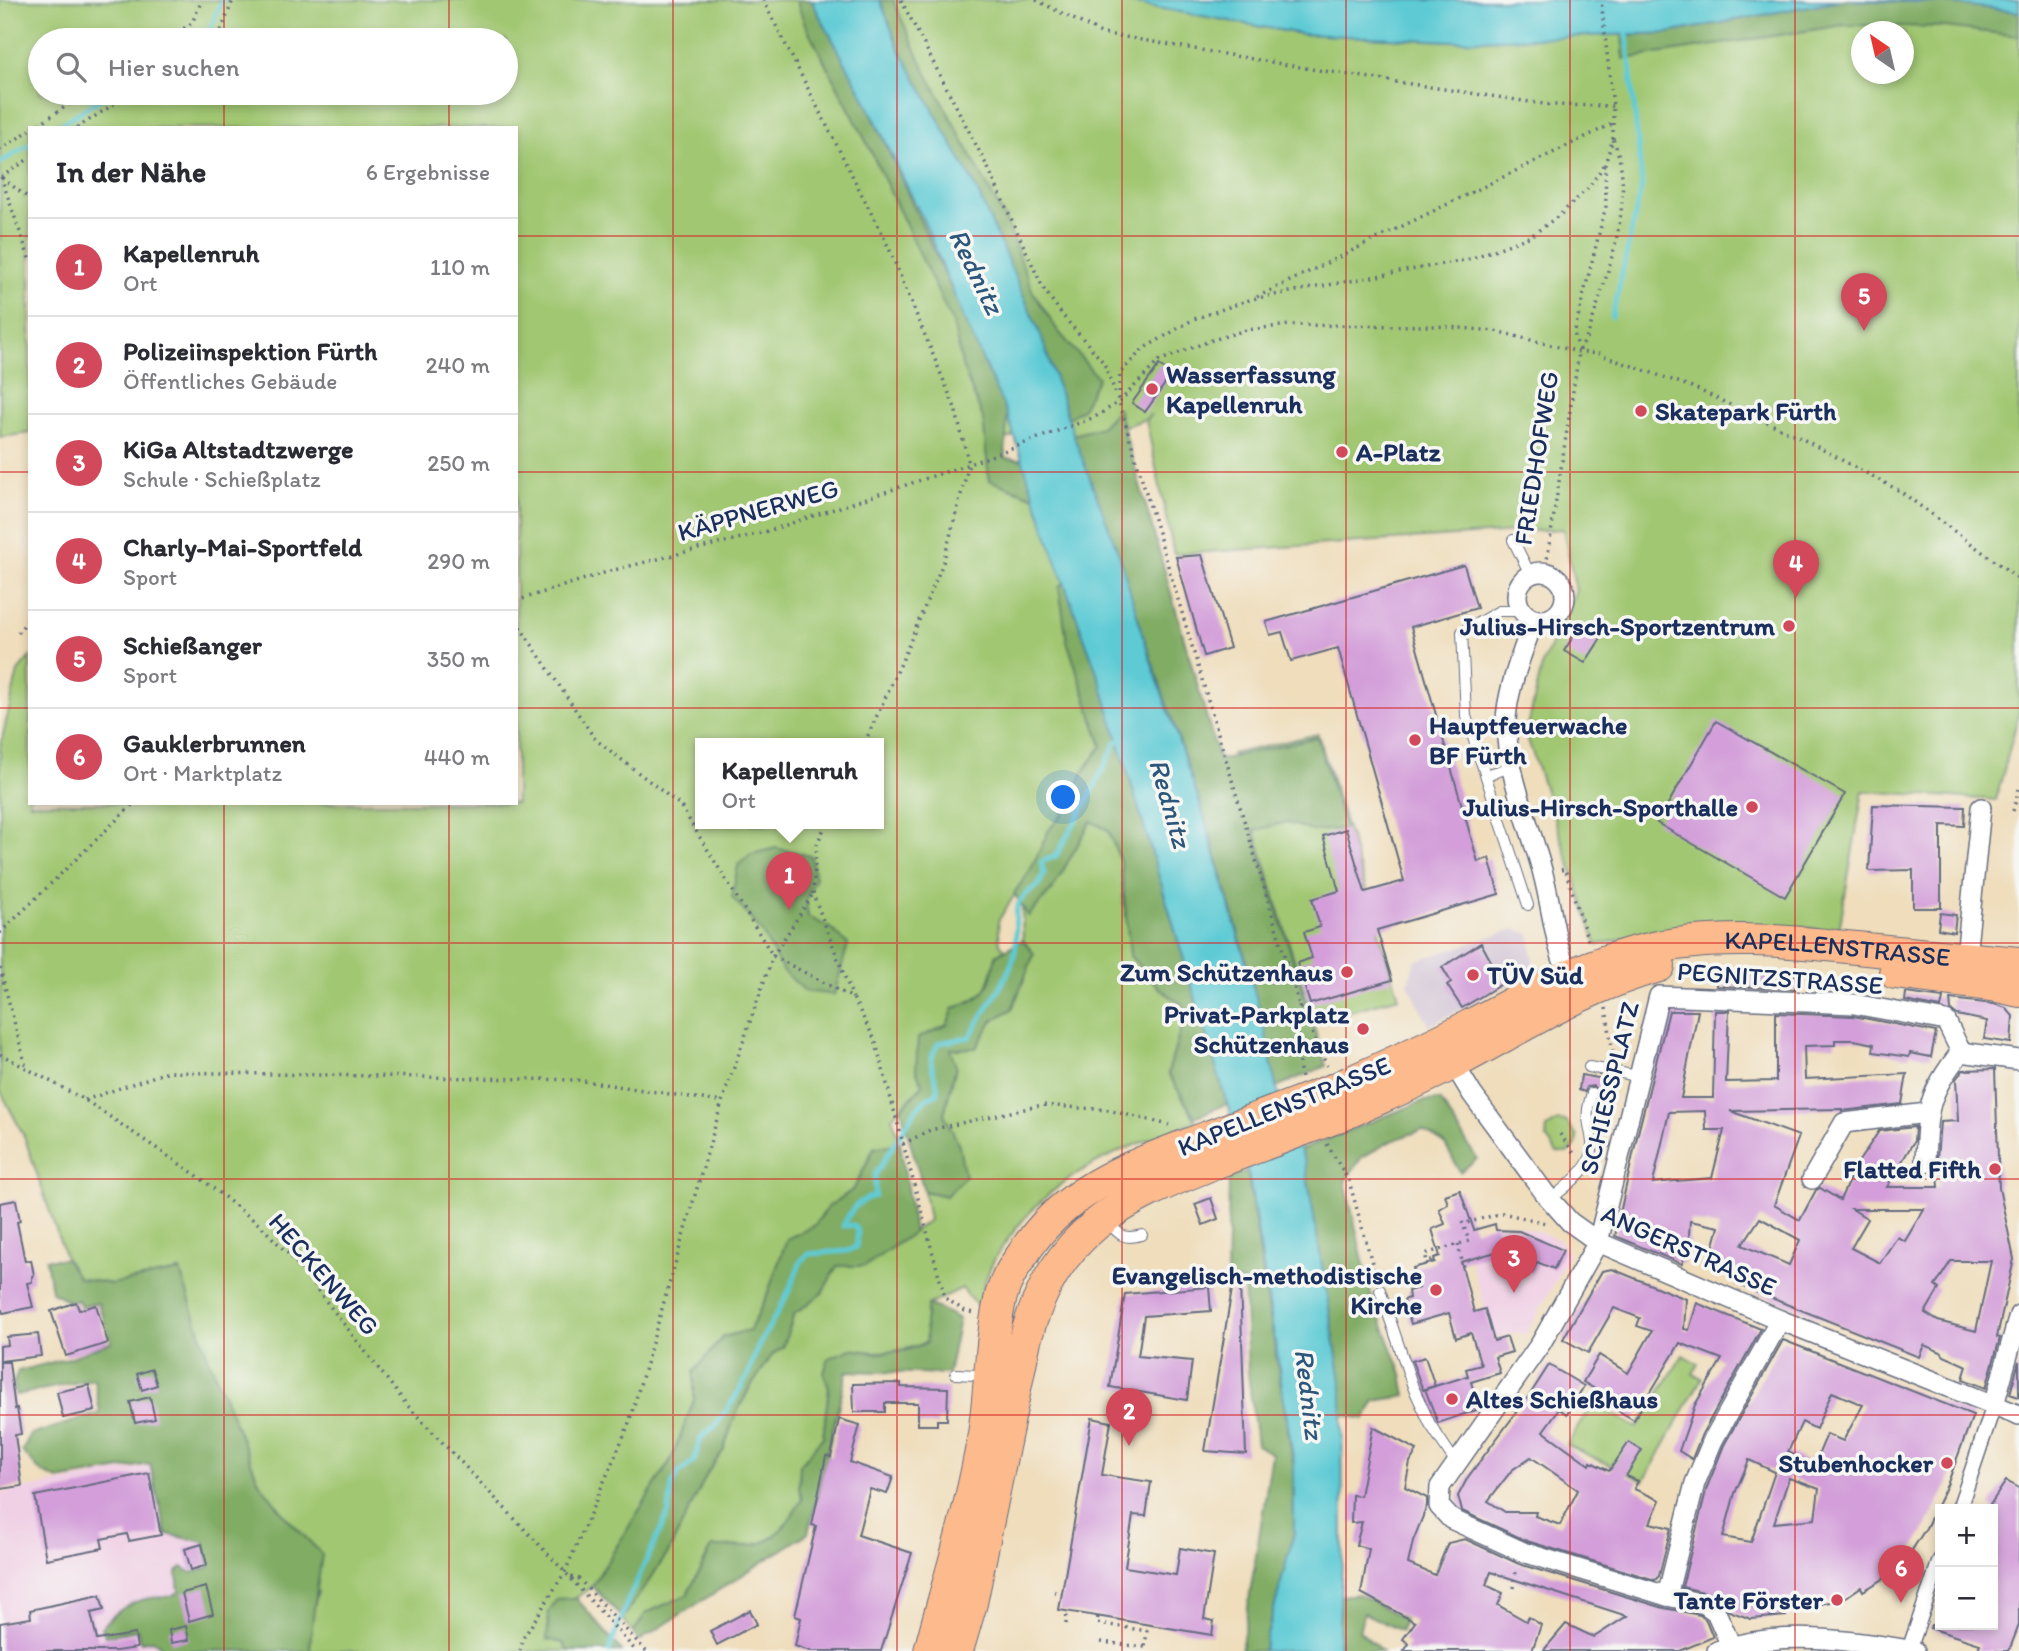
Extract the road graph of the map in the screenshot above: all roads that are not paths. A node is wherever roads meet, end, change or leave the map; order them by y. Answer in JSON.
{"nodes":[{"id":1,"x":1513,"y":540,"type":"dead end"},
{"id":2,"x":1537,"y":573,"type":"junction"},
{"id":3,"x":1528,"y":615,"type":"junction"},
{"id":4,"x":1512,"y":767,"type":"junction"},
{"id":5,"x":1486,"y":775,"type":"junction"},
{"id":6,"x":1981,"y":808,"type":"dead end"},
{"id":7,"x":1528,"y":905,"type":"dead end"},
{"id":8,"x":2019,"y":963,"type":"edge"},
{"id":9,"x":1964,"y":970,"type":"junction"},
{"id":10,"x":2019,"y":991,"type":"edge"},
{"id":11,"x":1585,"y":992,"type":"junction"},
{"id":12,"x":1658,"y":996,"type":"joint"},
{"id":13,"x":1447,"y":1052,"type":"junction"},
{"id":14,"x":1961,"y":1052,"type":"junction"},
{"id":15,"x":2019,"y":1060,"type":"edge"},
{"id":16,"x":1589,"y":1067,"type":"dead end"},
{"id":17,"x":1639,"y":1076,"type":"junction"},
{"id":18,"x":1592,"y":1093,"type":"dead end"},
{"id":19,"x":1927,"y":1113,"type":"junction"},
{"id":20,"x":1213,"y":1149,"type":"junction"},
{"id":21,"x":1925,"y":1163,"type":"dead end"},
{"id":22,"x":1812,"y":1179,"type":"dead end"},
{"id":23,"x":1550,"y":1200,"type":"junction"},
{"id":24,"x":1104,"y":1217,"type":"junction"},
{"id":25,"x":1142,"y":1235,"type":"dead end"},
{"id":26,"x":1598,"y":1242,"type":"junction"},
{"id":27,"x":1380,"y":1290,"type":"road end"},
{"id":28,"x":2019,"y":1315,"type":"edge"},
{"id":29,"x":1780,"y":1320,"type":"junction"},
{"id":30,"x":956,"y":1374,"type":"dead end"},
{"id":31,"x":989,"y":1381,"type":"junction"},
{"id":32,"x":1994,"y":1405,"type":"junction"},
{"id":33,"x":2019,"y":1415,"type":"edge"},
{"id":34,"x":1456,"y":1463,"type":"junction"},
{"id":35,"x":1961,"y":1504,"type":"edge"},
{"id":36,"x":1938,"y":1567,"type":"edge"},
{"id":37,"x":1667,"y":1596,"type":"junction"},
{"id":38,"x":1812,"y":1645,"type":"edge"},
{"id":39,"x":1724,"y":1648,"type":"edge"},
{"id":40,"x":954,"y":1650,"type":"edge"},
{"id":41,"x":1912,"y":1650,"type":"edge"}],
"edges":[{"from":1,"to":2,"type":"lane"},
{"from":2,"to":3,"type":"street","name":"FRIEDHOFWEG"},
{"from":2,"to":3,"type":"street","name":"FRIEDHOFWEG"},
{"from":3,"to":4,"type":"street","name":"FRIEDHOFWEG"},
{"from":3,"to":5,"type":"lane"},
{"from":4,"to":5,"type":"lane"},
{"from":4,"to":11,"type":"street","name":"FRIEDHOFWEG"},
{"from":5,"to":7,"type":"lane"},
{"from":6,"to":9,"type":"street","name":"KAPELLENSTRASSE"},
{"from":8,"to":9,"type":"main road","name":"KAPELLENSTRASSE"},
{"from":9,"to":10,"type":"main road","name":"KAPELLENSTRASSE"},
{"from":9,"to":11,"type":"main road","name":"KAPELLENSTRASSE"},
{"from":11,"to":13,"type":"main road","name":"KAPELLENSTRASSE"},
{"from":12,"to":14,"type":"street","name":"PEGNITZSTRASSE"},
{"from":12,"to":17,"type":"street","name":"SCHIESSPLATZ"},
{"from":13,"to":20,"type":"main road","name":"KAPELLENSTRASSE","bridge":true},
{"from":13,"to":23,"type":"street","name":"ANGERSTRASSE"},
{"from":14,"to":15,"type":"street"},
{"from":14,"to":19,"type":"street"},
{"from":16,"to":17,"type":"lane"},
{"from":17,"to":26,"type":"street","name":"SCHIESSPLATZ"},
{"from":18,"to":23,"type":"lane"},
{"from":19,"to":21,"type":"street"},
{"from":19,"to":22,"type":"street"},
{"from":20,"to":24,"type":"main road","name":"KAPELLENSTRASSE"},
{"from":20,"to":31,"type":"main road","name":"KAPELLENSTRASSE"},
{"from":23,"to":26,"type":"street","name":"ANGERSTRASSE"},
{"from":24,"to":25,"type":"lane"},
{"from":24,"to":40,"type":"main road","name":"KAPELLENSTRASSE"},
{"from":26,"to":29,"type":"street","name":"ANGERSTRASSE"},
{"from":26,"to":34,"type":"street","name":"SCHIESSPLATZ"},
{"from":27,"to":34,"type":"lane"},
{"from":28,"to":32,"type":"street"},
{"from":29,"to":32,"type":"street","name":"ANGERSTRASSE"},
{"from":29,"to":37,"type":"street"},
{"from":30,"to":31,"type":"lane"},
{"from":31,"to":40,"type":"main road","name":"KAPELLENSTRASSE"},
{"from":32,"to":33,"type":"street","name":"ANGERSTRASSE"},
{"from":32,"to":35,"type":"street"},
{"from":34,"to":37,"type":"street","name":"SCHIESSPLATZ"},
{"from":36,"to":41,"type":"street"},
{"from":37,"to":39,"type":"street"},
{"from":38,"to":39,"type":"street"},
{"from":38,"to":41,"type":"street"}]}
